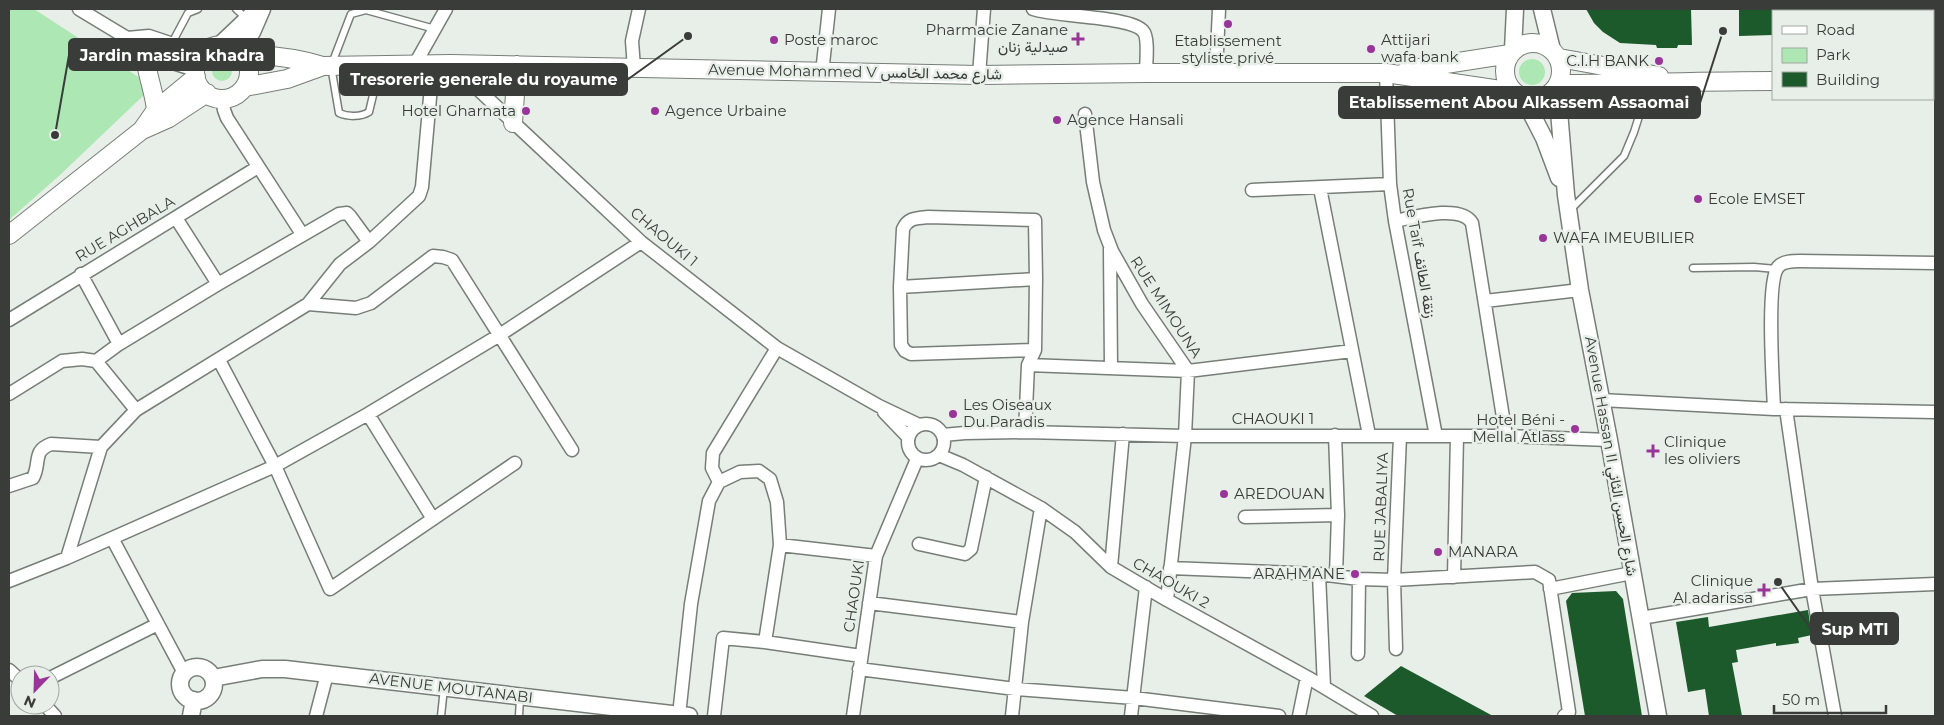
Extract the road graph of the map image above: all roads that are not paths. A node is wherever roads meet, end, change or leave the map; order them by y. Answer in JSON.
{"nodes":[{"id":1,"x":80,"y":9,"type":"edge"},
{"id":2,"x":198,"y":9,"type":"edge"},
{"id":3,"x":262,"y":9,"type":"edge"},
{"id":4,"x":446,"y":9,"type":"edge"},
{"id":5,"x":639,"y":9,"type":"edge"},
{"id":6,"x":829,"y":9,"type":"edge"},
{"id":7,"x":984,"y":9,"type":"edge"},
{"id":8,"x":1033,"y":9,"type":"edge"},
{"id":9,"x":1219,"y":9,"type":"edge"},
{"id":10,"x":1515,"y":9,"type":"edge"},
{"id":11,"x":1542,"y":9,"type":"edge"},
{"id":12,"x":247,"y":12,"type":"edge"},
{"id":13,"x":435,"y":29,"type":"junction"},
{"id":14,"x":127,"y":38,"type":"junction"},
{"id":15,"x":172,"y":42,"type":"junction"},
{"id":16,"x":220,"y":45,"type":"junction"},
{"id":17,"x":1511,"y":52,"type":"junction"},
{"id":18,"x":241,"y":53,"type":"junction"},
{"id":19,"x":145,"y":54,"type":"junction"},
{"id":20,"x":203,"y":54,"type":"junction"},
{"id":21,"x":1556,"y":54,"type":"junction"},
{"id":22,"x":380,"y":64,"type":"junction"},
{"id":23,"x":424,"y":64,"type":"junction"},
{"id":24,"x":452,"y":64,"type":"junction"},
{"id":25,"x":517,"y":65,"type":"junction"},
{"id":26,"x":327,"y":66,"type":"junction"},
{"id":27,"x":634,"y":68,"type":"junction"},
{"id":28,"x":822,"y":73,"type":"junction"},
{"id":29,"x":1146,"y":73,"type":"junction"},
{"id":30,"x":1216,"y":73,"type":"junction"},
{"id":31,"x":1386,"y":73,"type":"junction"},
{"id":32,"x":196,"y":74,"type":"junction"},
{"id":33,"x":979,"y":75,"type":"junction"},
{"id":34,"x":1691,"y":81,"type":"junction"},
{"id":35,"x":1772,"y":81,"type":"edge"},
{"id":36,"x":1650,"y":84,"type":"junction"},
{"id":37,"x":1558,"y":85,"type":"junction"},
{"id":38,"x":244,"y":87,"type":"junction"},
{"id":39,"x":1519,"y":95,"type":"junction"},
{"id":40,"x":214,"y":96,"type":"junction"},
{"id":41,"x":156,"y":110,"type":"junction"},
{"id":42,"x":1085,"y":114,"type":"dead end"},
{"id":43,"x":514,"y":123,"type":"junction"},
{"id":44,"x":142,"y":130,"type":"junction"},
{"id":45,"x":258,"y":166,"type":"junction"},
{"id":46,"x":1390,"y":184,"type":"junction"},
{"id":47,"x":1320,"y":188,"type":"junction"},
{"id":48,"x":1252,"y":190,"type":"dead end"},
{"id":49,"x":1566,"y":195,"type":"junction"},
{"id":50,"x":1569,"y":212,"type":"junction"},
{"id":51,"x":176,"y":218,"type":"junction"},
{"id":52,"x":1395,"y":221,"type":"junction"},
{"id":53,"x":302,"y":234,"type":"junction"},
{"id":54,"x":9,"y":235,"type":"edge"},
{"id":55,"x":369,"y":242,"type":"junction"},
{"id":56,"x":641,"y":242,"type":"junction"},
{"id":57,"x":1110,"y":244,"type":"junction"},
{"id":58,"x":1935,"y":263,"type":"edge"},
{"id":59,"x":1693,"y":268,"type":"dead end"},
{"id":60,"x":1776,"y":269,"type":"junction"},
{"id":61,"x":81,"y":274,"type":"junction"},
{"id":62,"x":1036,"y":279,"type":"junction"},
{"id":63,"x":218,"y":284,"type":"junction"},
{"id":64,"x":900,"y":287,"type":"junction"},
{"id":65,"x":1580,"y":290,"type":"junction"},
{"id":66,"x":1485,"y":301,"type":"junction"},
{"id":67,"x":308,"y":304,"type":"junction"},
{"id":68,"x":9,"y":320,"type":"edge"},
{"id":69,"x":498,"y":336,"type":"junction"},
{"id":70,"x":119,"y":344,"type":"junction"},
{"id":71,"x":777,"y":348,"type":"junction"},
{"id":72,"x":1035,"y":350,"type":"junction"},
{"id":73,"x":1352,"y":351,"type":"junction"},
{"id":74,"x":219,"y":360,"type":"junction"},
{"id":75,"x":96,"y":361,"type":"junction"},
{"id":76,"x":1028,"y":365,"type":"junction"},
{"id":77,"x":1111,"y":368,"type":"junction"},
{"id":78,"x":1188,"y":372,"type":"junction"},
{"id":79,"x":9,"y":394,"type":"edge"},
{"id":80,"x":1601,"y":400,"type":"junction"},
{"id":81,"x":879,"y":406,"type":"junction"},
{"id":82,"x":1780,"y":409,"type":"junction"},
{"id":83,"x":136,"y":410,"type":"junction"},
{"id":84,"x":1935,"y":412,"type":"edge"},
{"id":85,"x":368,"y":414,"type":"junction"},
{"id":86,"x":920,"y":425,"type":"junction"},
{"id":87,"x":1025,"y":432,"type":"junction"},
{"id":88,"x":1123,"y":434,"type":"junction"},
{"id":89,"x":942,"y":436,"type":"junction"},
{"id":90,"x":1185,"y":436,"type":"junction"},
{"id":91,"x":1335,"y":436,"type":"junction"},
{"id":92,"x":1369,"y":436,"type":"junction"},
{"id":93,"x":1400,"y":436,"type":"junction"},
{"id":94,"x":1436,"y":436,"type":"junction"},
{"id":95,"x":1457,"y":436,"type":"junction"},
{"id":96,"x":1506,"y":436,"type":"junction"},
{"id":97,"x":908,"y":437,"type":"junction"},
{"id":98,"x":1609,"y":440,"type":"junction"},
{"id":99,"x":101,"y":447,"type":"junction"},
{"id":100,"x":572,"y":450,"type":"dead end"},
{"id":101,"x":939,"y":455,"type":"junction"},
{"id":102,"x":917,"y":459,"type":"junction"},
{"id":103,"x":515,"y":462,"type":"dead end"},
{"id":104,"x":964,"y":465,"type":"junction"},
{"id":105,"x":275,"y":466,"type":"junction"},
{"id":106,"x":986,"y":477,"type":"junction"},
{"id":107,"x":719,"y":482,"type":"junction"},
{"id":108,"x":9,"y":486,"type":"edge"},
{"id":109,"x":1041,"y":508,"type":"junction"},
{"id":110,"x":1338,"y":514,"type":"junction"},
{"id":111,"x":1246,"y":517,"type":"dead end"},
{"id":112,"x":433,"y":519,"type":"junction"},
{"id":113,"x":112,"y":538,"type":"junction"},
{"id":114,"x":919,"y":544,"type":"dead end"},
{"id":115,"x":780,"y":545,"type":"junction"},
{"id":116,"x":876,"y":556,"type":"junction"},
{"id":117,"x":67,"y":558,"type":"junction"},
{"id":118,"x":1112,"y":567,"type":"junction"},
{"id":119,"x":1170,"y":568,"type":"junction"},
{"id":120,"x":1632,"y":573,"type":"junction"},
{"id":121,"x":1319,"y":574,"type":"junction"},
{"id":122,"x":1336,"y":575,"type":"junction"},
{"id":123,"x":1454,"y":577,"type":"junction"},
{"id":124,"x":1359,"y":579,"type":"junction"},
{"id":125,"x":9,"y":580,"type":"edge"},
{"id":126,"x":1394,"y":580,"type":"junction"},
{"id":127,"x":1935,"y":584,"type":"edge"},
{"id":128,"x":1146,"y":588,"type":"junction"},
{"id":129,"x":1550,"y":588,"type":"junction"},
{"id":130,"x":1812,"y":589,"type":"junction"},
{"id":131,"x":1167,"y":600,"type":"junction"},
{"id":132,"x":869,"y":603,"type":"junction"},
{"id":133,"x":1641,"y":618,"type":"junction"},
{"id":134,"x":1022,"y":622,"type":"junction"},
{"id":135,"x":158,"y":624,"type":"junction"},
{"id":136,"x":765,"y":642,"type":"junction"},
{"id":137,"x":1396,"y":649,"type":"dead end"},
{"id":138,"x":1358,"y":654,"type":"dead end"},
{"id":139,"x":861,"y":656,"type":"junction"},
{"id":140,"x":859,"y":669,"type":"junction"},
{"id":141,"x":184,"y":672,"type":"junction"},
{"id":142,"x":60,"y":673,"type":"edge"},
{"id":143,"x":327,"y":674,"type":"junction"},
{"id":144,"x":1307,"y":677,"type":"junction"},
{"id":145,"x":212,"y":678,"type":"junction"},
{"id":146,"x":444,"y":688,"type":"junction"},
{"id":147,"x":1324,"y":688,"type":"junction"},
{"id":148,"x":1015,"y":689,"type":"junction"},
{"id":149,"x":520,"y":697,"type":"junction"},
{"id":150,"x":1134,"y":698,"type":"junction"},
{"id":151,"x":194,"y":700,"type":"junction"},
{"id":152,"x":655,"y":714,"type":"edge"},
{"id":153,"x":191,"y":716,"type":"edge"},
{"id":154,"x":316,"y":716,"type":"edge"},
{"id":155,"x":441,"y":716,"type":"edge"},
{"id":156,"x":519,"y":716,"type":"edge"},
{"id":157,"x":684,"y":716,"type":"edge"},
{"id":158,"x":714,"y":716,"type":"edge"},
{"id":159,"x":853,"y":716,"type":"edge"},
{"id":160,"x":1012,"y":716,"type":"edge"},
{"id":161,"x":1131,"y":716,"type":"edge"},
{"id":162,"x":1279,"y":716,"type":"edge"},
{"id":163,"x":1299,"y":716,"type":"edge"},
{"id":164,"x":1372,"y":716,"type":"edge"},
{"id":165,"x":1564,"y":716,"type":"edge"},
{"id":166,"x":1658,"y":716,"type":"edge"},
{"id":167,"x":1835,"y":716,"type":"edge"}],
"edges":[{"from":1,"to":14,"type":"street"},
{"from":2,"to":15,"type":"lane"},
{"from":3,"to":18,"type":"street"},
{"from":4,"to":13,"type":"street"},
{"from":5,"to":27,"type":"street"},
{"from":6,"to":28,"type":"street"},
{"from":7,"to":33,"type":"street"},
{"from":8,"to":29,"type":"street"},
{"from":9,"to":30,"type":"street"},
{"from":10,"to":17,"type":"street"},
{"from":11,"to":21,"type":"street"},
{"from":12,"to":16,"type":"street"},
{"from":13,"to":23,"type":"street"},
{"from":13,"to":26,"type":"lane"},
{"from":14,"to":15,"type":"street"},
{"from":14,"to":19,"type":"street"},
{"from":15,"to":20,"type":"street"},
{"from":16,"to":18,"type":"main road"},
{"from":16,"to":20,"type":"main road"},
{"from":17,"to":21,"type":"main road"},
{"from":17,"to":31,"type":"main road"},
{"from":17,"to":39,"type":"main road"},
{"from":18,"to":26,"type":"main road","name":"Avenue Mohammed V شارع محمد الخامس"},
{"from":18,"to":38,"type":"main road"},
{"from":19,"to":32,"type":"street"},
{"from":19,"to":41,"type":"main road"},
{"from":20,"to":32,"type":"main road"},
{"from":21,"to":34,"type":"main road"},
{"from":21,"to":37,"type":"main road"},
{"from":22,"to":23,"type":"main road","name":"Avenue Mohammed V شارع محمد الخامس"},
{"from":22,"to":26,"type":"main road","name":"Avenue Mohammed V شارع محمد الخامس"},
{"from":22,"to":26,"type":"lane"},
{"from":23,"to":24,"type":"main road","name":"Avenue Mohammed V شارع محمد الخامس"},
{"from":23,"to":55,"type":"street"},
{"from":24,"to":25,"type":"main road","name":"Avenue Mohammed V شارع محمد الخامس"},
{"from":24,"to":43,"type":"street","name":"CHAOUKI 1"},
{"from":25,"to":27,"type":"main road","name":"Avenue Mohammed V شارع محمد الخامس"},
{"from":25,"to":43,"type":"main road"},
{"from":26,"to":38,"type":"main road","name":"Avenue Mohammed V شارع محمد الخامس"},
{"from":27,"to":28,"type":"main road","name":"Avenue Mohammed V شارع محمد الخامس"},
{"from":28,"to":33,"type":"main road","name":"Avenue Mohammed V شارع محمد الخامس"},
{"from":29,"to":30,"type":"main road","name":"Avenue Mohammed V شارع محمد الخامس"},
{"from":29,"to":33,"type":"main road","name":"Avenue Mohammed V شارع محمد الخامس"},
{"from":30,"to":31,"type":"main road","name":"Avenue Mohammed V شارع محمد الخامس"},
{"from":31,"to":39,"type":"main road"},
{"from":31,"to":46,"type":"street","name":"Rue Taïf زنقة الطائف"},
{"from":32,"to":40,"type":"main road"},
{"from":32,"to":41,"type":"main road"},
{"from":34,"to":35,"type":"main road"},
{"from":34,"to":36,"type":"main road"},
{"from":36,"to":37,"type":"main road"},
{"from":36,"to":50,"type":"lane"},
{"from":37,"to":39,"type":"main road"},
{"from":37,"to":49,"type":"street","name":"Avenue Hassan II شارع الحسن الثاني"},
{"from":38,"to":40,"type":"main road"},
{"from":39,"to":49,"type":"street","name":"Avenue Hassan II شارع الحسن الثاني"},
{"from":40,"to":44,"type":"main road"},
{"from":40,"to":45,"type":"street"},
{"from":41,"to":44,"type":"main road"},
{"from":42,"to":57,"type":"street","name":"RUE MIMOUNA"},
{"from":43,"to":56,"type":"street","name":"CHAOUKI 1"},
{"from":44,"to":54,"type":"main road"},
{"from":45,"to":51,"type":"street","name":"RUE AGHBALA"},
{"from":45,"to":53,"type":"street"},
{"from":46,"to":47,"type":"street"},
{"from":46,"to":52,"type":"street","name":"Rue Taïf زنقة الطائف"},
{"from":47,"to":48,"type":"street"},
{"from":47,"to":73,"type":"street"},
{"from":49,"to":50,"type":"street","name":"Avenue Hassan II شارع الحسن الثاني"},
{"from":50,"to":65,"type":"street","name":"Avenue Hassan II شارع الحسن الثاني"},
{"from":51,"to":61,"type":"street","name":"RUE AGHBALA"},
{"from":51,"to":63,"type":"street"},
{"from":52,"to":66,"type":"street"},
{"from":52,"to":94,"type":"street","name":"Rue Taïf زنقة الطائف"},
{"from":53,"to":55,"type":"street"},
{"from":53,"to":63,"type":"street"},
{"from":55,"to":67,"type":"street"},
{"from":56,"to":69,"type":"street"},
{"from":56,"to":71,"type":"street","name":"CHAOUKI 1"},
{"from":57,"to":77,"type":"street"},
{"from":57,"to":78,"type":"street","name":"RUE MIMOUNA"},
{"from":58,"to":60,"type":"street"},
{"from":59,"to":60,"type":"lane"},
{"from":60,"to":82,"type":"street"},
{"from":61,"to":68,"type":"street","name":"RUE AGHBALA"},
{"from":61,"to":70,"type":"street"},
{"from":62,"to":64,"type":"street"},
{"from":62,"to":64,"type":"street"},
{"from":62,"to":72,"type":"street"},
{"from":63,"to":70,"type":"street"},
{"from":64,"to":72,"type":"street"},
{"from":65,"to":66,"type":"street"},
{"from":65,"to":80,"type":"street","name":"Avenue Hassan II شارع الحسن الثاني"},
{"from":66,"to":96,"type":"street"},
{"from":67,"to":69,"type":"street"},
{"from":67,"to":74,"type":"street"},
{"from":69,"to":85,"type":"street"},
{"from":69,"to":100,"type":"street"},
{"from":70,"to":75,"type":"street"},
{"from":71,"to":81,"type":"street","name":"CHAOUKI 1"},
{"from":71,"to":107,"type":"street"},
{"from":72,"to":76,"type":"street"},
{"from":73,"to":78,"type":"street","name":"RUE MIMOUNA"},
{"from":73,"to":92,"type":"street"},
{"from":74,"to":83,"type":"street"},
{"from":74,"to":105,"type":"street"},
{"from":75,"to":79,"type":"street"},
{"from":75,"to":83,"type":"street"},
{"from":76,"to":77,"type":"street","name":"RUE MIMOUNA"},
{"from":76,"to":87,"type":"street"},
{"from":77,"to":78,"type":"street","name":"RUE MIMOUNA"},
{"from":78,"to":90,"type":"street","name":"RUE MIMOUNA"},
{"from":80,"to":82,"type":"street"},
{"from":80,"to":98,"type":"street","name":"Avenue Hassan II شارع الحسن الثاني"},
{"from":81,"to":86,"type":"street","name":"CHAOUKI 1"},
{"from":81,"to":97,"type":"street","name":"CHAOUKI 1"},
{"from":82,"to":84,"type":"street"},
{"from":82,"to":130,"type":"street"},
{"from":83,"to":99,"type":"street"},
{"from":85,"to":105,"type":"street"},
{"from":85,"to":112,"type":"street"},
{"from":86,"to":89,"type":"street"},
{"from":86,"to":97,"type":"street"},
{"from":87,"to":88,"type":"street","name":"CHAOUKI 1"},
{"from":87,"to":89,"type":"street","name":"CHAOUKI 1"},
{"from":88,"to":90,"type":"street","name":"CHAOUKI 1"},
{"from":88,"to":118,"type":"street"},
{"from":89,"to":101,"type":"street"},
{"from":89,"to":104,"type":"street","name":"CHAOUKI 2"},
{"from":90,"to":91,"type":"street","name":"CHAOUKI 1"},
{"from":90,"to":119,"type":"street","name":"RUE MIMOUNA"},
{"from":91,"to":92,"type":"street","name":"CHAOUKI 1"},
{"from":91,"to":110,"type":"street"},
{"from":92,"to":93,"type":"street","name":"CHAOUKI 1"},
{"from":93,"to":94,"type":"street","name":"CHAOUKI 1"},
{"from":93,"to":126,"type":"street","name":"RUE JABALIYA"},
{"from":94,"to":95,"type":"street","name":"CHAOUKI 1"},
{"from":95,"to":96,"type":"street","name":"CHAOUKI 1"},
{"from":95,"to":123,"type":"street"},
{"from":96,"to":98,"type":"street","name":"CHAOUKI 1"},
{"from":97,"to":102,"type":"street"},
{"from":98,"to":120,"type":"street","name":"Avenue Hassan II شارع الحسن الثاني"},
{"from":99,"to":108,"type":"street"},
{"from":99,"to":117,"type":"street"},
{"from":101,"to":102,"type":"street"},
{"from":101,"to":104,"type":"street","name":"CHAOUKI 2"},
{"from":102,"to":116,"type":"street","name":"CHAOUKI"},
{"from":103,"to":112,"type":"street"},
{"from":104,"to":106,"type":"street","name":"CHAOUKI 2"},
{"from":105,"to":112,"type":"street"},
{"from":105,"to":113,"type":"street"},
{"from":106,"to":109,"type":"street","name":"CHAOUKI 2"},
{"from":106,"to":114,"type":"street"},
{"from":107,"to":115,"type":"street"},
{"from":107,"to":157,"type":"street"},
{"from":109,"to":118,"type":"street","name":"CHAOUKI 2"},
{"from":109,"to":134,"type":"street"},
{"from":110,"to":111,"type":"street"},
{"from":110,"to":122,"type":"street"},
{"from":113,"to":117,"type":"street"},
{"from":113,"to":135,"type":"street"},
{"from":115,"to":116,"type":"street"},
{"from":115,"to":136,"type":"street"},
{"from":116,"to":132,"type":"street","name":"CHAOUKI"},
{"from":117,"to":125,"type":"street"},
{"from":118,"to":128,"type":"street","name":"CHAOUKI 2"},
{"from":119,"to":121,"type":"street","name":"RUE JABALIYA"},
{"from":119,"to":131,"type":"street","name":"RUE MIMOUNA"},
{"from":120,"to":129,"type":"street"},
{"from":120,"to":133,"type":"street","name":"Avenue Hassan II شارع الحسن الثاني"},
{"from":121,"to":122,"type":"street","name":"RUE JABALIYA"},
{"from":121,"to":147,"type":"street"},
{"from":122,"to":124,"type":"street","name":"RUE JABALIYA"},
{"from":123,"to":126,"type":"street","name":"RUE JABALIYA"},
{"from":123,"to":129,"type":"street","name":"RUE JABALIYA"},
{"from":124,"to":126,"type":"street","name":"RUE JABALIYA"},
{"from":124,"to":138,"type":"street"},
{"from":126,"to":137,"type":"street","name":"RUE JABALIYA"},
{"from":127,"to":130,"type":"street"},
{"from":128,"to":131,"type":"street","name":"CHAOUKI 2"},
{"from":128,"to":150,"type":"street"},
{"from":129,"to":165,"type":"street"},
{"from":130,"to":133,"type":"street"},
{"from":130,"to":167,"type":"street"},
{"from":131,"to":144,"type":"street","name":"CHAOUKI 2"},
{"from":132,"to":134,"type":"street"},
{"from":132,"to":139,"type":"street","name":"CHAOUKI"},
{"from":133,"to":166,"type":"street","name":"Avenue Hassan II شارع الحسن الثاني"},
{"from":134,"to":148,"type":"street"},
{"from":135,"to":141,"type":"street"},
{"from":135,"to":142,"type":"street"},
{"from":136,"to":139,"type":"street"},
{"from":136,"to":158,"type":"street"},
{"from":139,"to":140,"type":"street","name":"CHAOUKI"},
{"from":140,"to":148,"type":"street"},
{"from":140,"to":159,"type":"street","name":"CHAOUKI"},
{"from":141,"to":145,"type":"street"},
{"from":141,"to":151,"type":"street"},
{"from":143,"to":145,"type":"street","name":"AVENUE MOUTANABI"},
{"from":143,"to":146,"type":"street","name":"AVENUE MOUTANABI"},
{"from":143,"to":154,"type":"street"},
{"from":144,"to":147,"type":"street","name":"CHAOUKI 2"},
{"from":144,"to":163,"type":"street"},
{"from":145,"to":151,"type":"street"},
{"from":146,"to":149,"type":"street","name":"AVENUE MOUTANABI"},
{"from":146,"to":155,"type":"lane"},
{"from":147,"to":164,"type":"street","name":"CHAOUKI 2"},
{"from":148,"to":150,"type":"street"},
{"from":148,"to":160,"type":"street"},
{"from":149,"to":152,"type":"street","name":"AVENUE MOUTANABI"},
{"from":149,"to":156,"type":"lane"},
{"from":150,"to":161,"type":"street"},
{"from":150,"to":162,"type":"street"},
{"from":151,"to":153,"type":"street"},
{"from":152,"to":157,"type":"street","name":"AVENUE MOUTANABI"}]}
